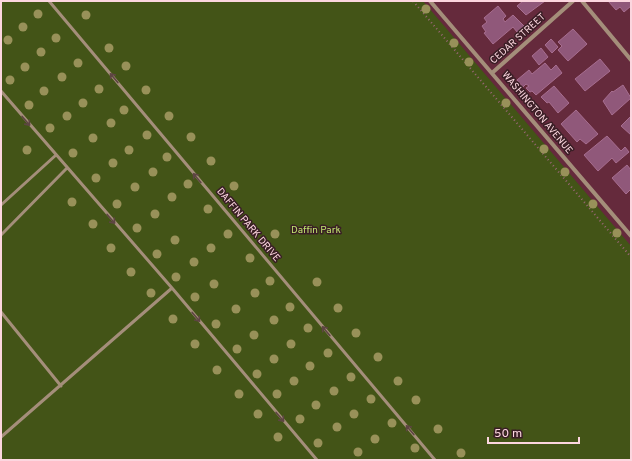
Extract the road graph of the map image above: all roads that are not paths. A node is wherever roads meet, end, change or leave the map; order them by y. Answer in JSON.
{"nodes":[{"id":1,"x":49,"y":1,"type":"edge"},
{"id":2,"x":430,"y":1,"type":"edge"},
{"id":3,"x":573,"y":1,"type":"edge"},
{"id":4,"x":582,"y":1,"type":"edge"},
{"id":5,"x":631,"y":60,"type":"edge"},
{"id":6,"x":492,"y":74,"type":"junction"},
{"id":7,"x":1,"y":91,"type":"edge"},
{"id":8,"x":56,"y":155,"type":"junction"},
{"id":9,"x":67,"y":168,"type":"junction"},
{"id":10,"x":1,"y":205,"type":"edge"},
{"id":11,"x":1,"y":235,"type":"edge"},
{"id":12,"x":631,"y":236,"type":"edge"},
{"id":13,"x":172,"y":288,"type":"junction"},
{"id":14,"x":1,"y":312,"type":"edge"},
{"id":15,"x":61,"y":386,"type":"junction"},
{"id":16,"x":1,"y":437,"type":"edge"},
{"id":17,"x":317,"y":460,"type":"edge"},
{"id":18,"x":435,"y":460,"type":"edge"}],
"edges":[{"from":18,"to":1,"type":"lane","name":"DAFFIN PARK DRIVE","one_way":true},
{"from":2,"to":6,"type":"street","name":"WASHINGTON AVENUE"},
{"from":3,"to":6,"type":"street","name":"CEDAR STREET"},
{"from":4,"to":5,"type":"street"},
{"from":6,"to":12,"type":"street","name":"WASHINGTON AVENUE"},
{"from":7,"to":8,"type":"lane","one_way":true},
{"from":8,"to":9,"type":"lane"},
{"from":8,"to":10,"type":"lane"},
{"from":9,"to":11,"type":"lane"},
{"from":9,"to":13,"type":"lane","one_way":true},
{"from":13,"to":15,"type":"lane"},
{"from":13,"to":17,"type":"lane","one_way":true},
{"from":14,"to":15,"type":"lane"},
{"from":15,"to":16,"type":"lane"}]}
